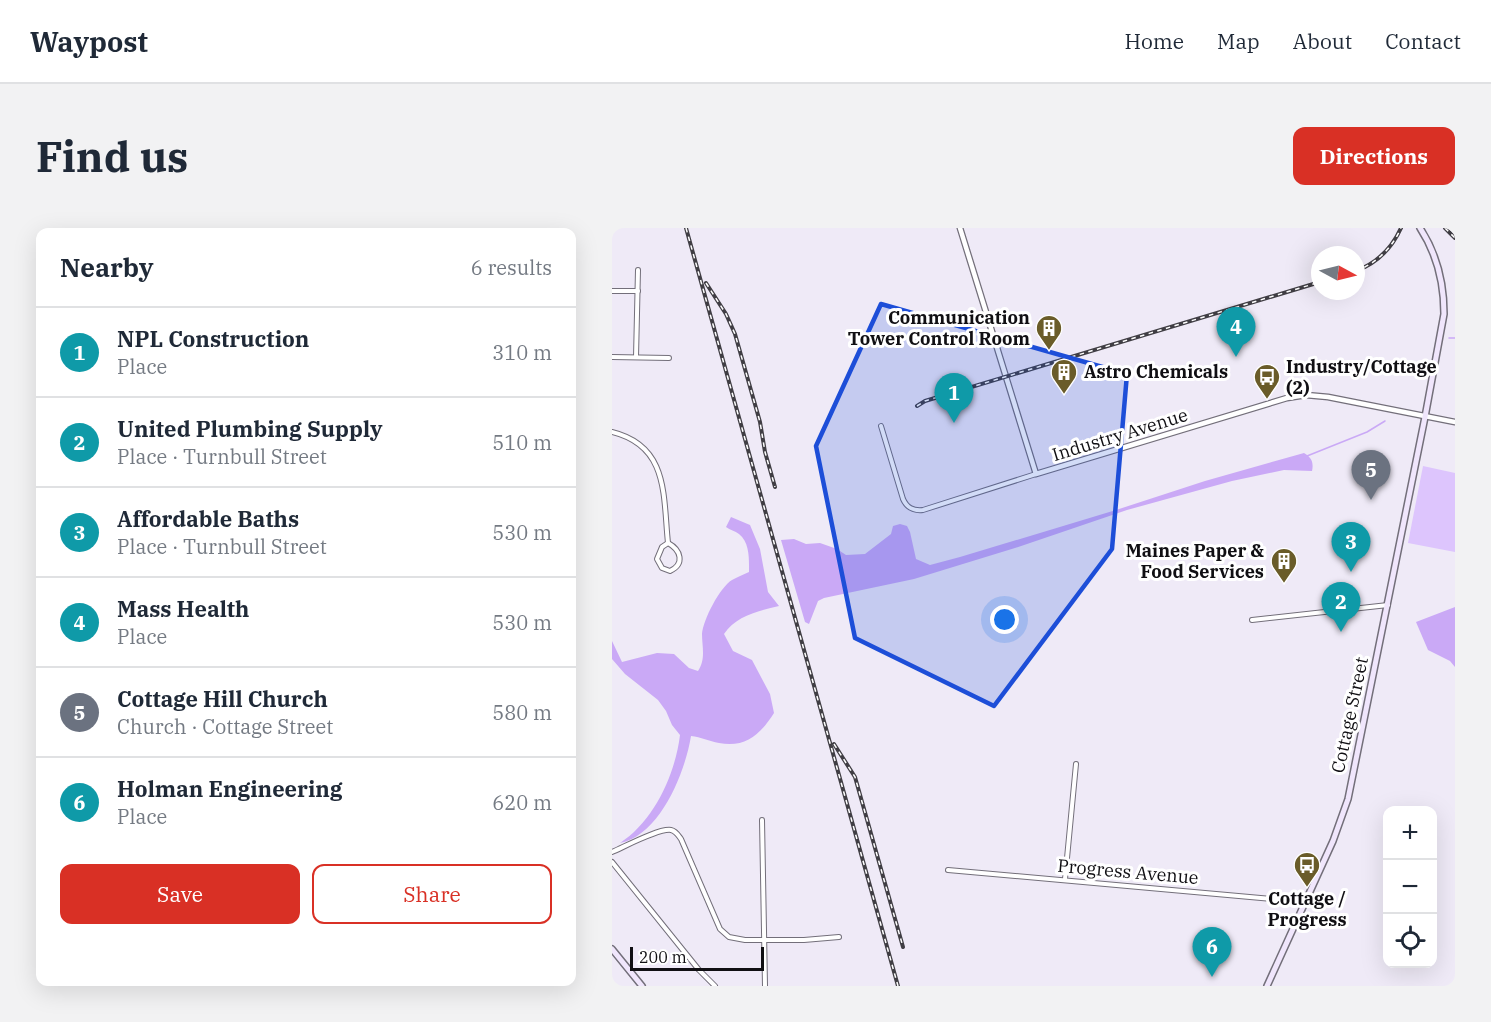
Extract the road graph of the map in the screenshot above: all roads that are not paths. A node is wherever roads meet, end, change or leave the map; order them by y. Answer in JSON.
{"nodes":[{"id":1,"x":960,"y":228,"type":"edge"},
{"id":2,"x":1420,"y":228,"type":"edge"},
{"id":3,"x":638,"y":270,"type":"dead end"},
{"id":4,"x":612,"y":291,"type":"edge"},
{"id":5,"x":638,"y":291,"type":"junction"},
{"id":6,"x":612,"y":357,"type":"edge"},
{"id":7,"x":636,"y":357,"type":"junction"},
{"id":8,"x":669,"y":358,"type":"dead end"},
{"id":9,"x":1425,"y":417,"type":"junction"},
{"id":10,"x":1455,"y":422,"type":"edge"},
{"id":11,"x":881,"y":426,"type":"dead end"},
{"id":12,"x":612,"y":432,"type":"edge"},
{"id":13,"x":1036,"y":474,"type":"junction"},
{"id":14,"x":668,"y":543,"type":"junction"},
{"id":15,"x":1388,"y":605,"type":"junction"},
{"id":16,"x":1252,"y":620,"type":"dead end"},
{"id":17,"x":1077,"y":764,"type":"dead end"},
{"id":18,"x":762,"y":820,"type":"dead end"},
{"id":19,"x":612,"y":852,"type":"edge"},
{"id":20,"x":612,"y":862,"type":"edge"},
{"id":21,"x":948,"y":870,"type":"dead end"},
{"id":22,"x":1065,"y":879,"type":"junction"},
{"id":23,"x":1306,"y":902,"type":"junction"},
{"id":24,"x":839,"y":938,"type":"dead end"},
{"id":25,"x":765,"y":940,"type":"junction"},
{"id":26,"x":612,"y":949,"type":"edge"},
{"id":27,"x":642,"y":986,"type":"edge"},
{"id":28,"x":715,"y":986,"type":"edge"},
{"id":29,"x":765,"y":986,"type":"edge"},
{"id":30,"x":1267,"y":986,"type":"edge"}],
"edges":[{"from":1,"to":13,"type":"street"},
{"from":2,"to":9,"type":"main road","name":"Cottage Street"},
{"from":3,"to":5,"type":"street"},
{"from":4,"to":5,"type":"street"},
{"from":5,"to":7,"type":"street"},
{"from":6,"to":7,"type":"street"},
{"from":7,"to":8,"type":"street"},
{"from":9,"to":10,"type":"street","name":"Industry Avenue"},
{"from":9,"to":13,"type":"street","name":"Industry Avenue"},
{"from":9,"to":15,"type":"main road","name":"Cottage Street"},
{"from":11,"to":13,"type":"street","name":"Industry Avenue"},
{"from":12,"to":14,"type":"street"},
{"from":14,"to":14,"type":"street"},
{"from":15,"to":16,"type":"street"},
{"from":15,"to":23,"type":"main road","name":"Cottage Street"},
{"from":17,"to":22,"type":"street"},
{"from":18,"to":25,"type":"street"},
{"from":19,"to":25,"type":"street"},
{"from":20,"to":28,"type":"street"},
{"from":21,"to":22,"type":"street","name":"Progress Avenue"},
{"from":22,"to":23,"type":"street","name":"Progress Avenue"},
{"from":23,"to":30,"type":"main road","name":"Cottage Street"},
{"from":24,"to":25,"type":"street"},
{"from":25,"to":29,"type":"street"},
{"from":26,"to":27,"type":"main road"}]}
